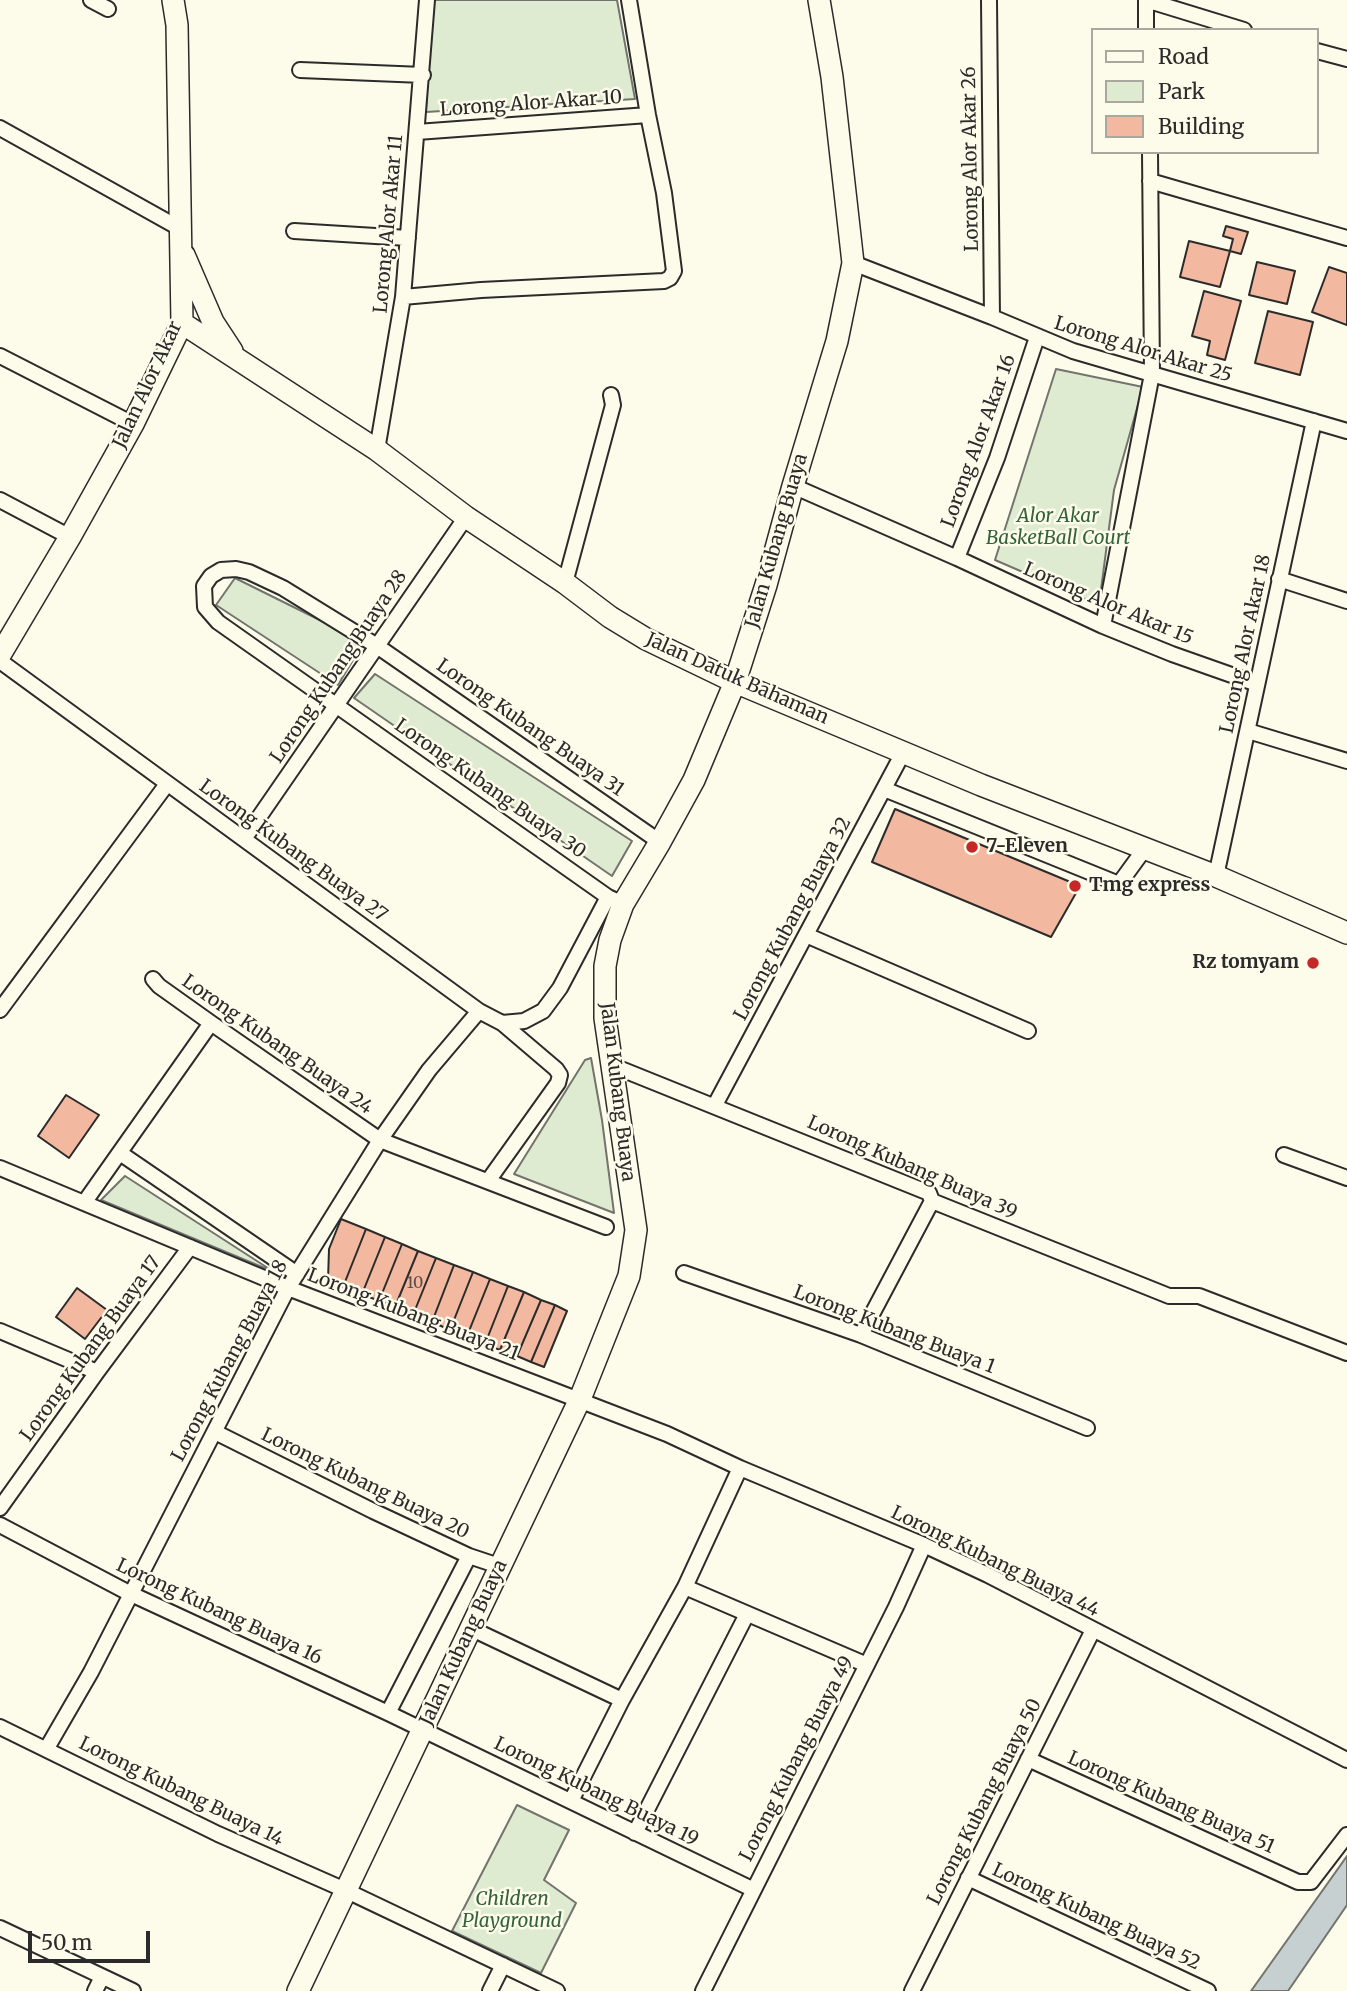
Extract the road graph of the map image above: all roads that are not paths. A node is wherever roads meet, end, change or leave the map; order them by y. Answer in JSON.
{"nodes":[{"id":1,"x":91,"y":0,"type":"edge"},
{"id":2,"x":173,"y":0,"type":"edge"},
{"id":3,"x":427,"y":0,"type":"edge"},
{"id":4,"x":629,"y":0,"type":"edge"},
{"id":5,"x":819,"y":0,"type":"edge"},
{"id":6,"x":989,"y":0,"type":"edge"},
{"id":7,"x":1146,"y":0,"type":"edge"},
{"id":8,"x":108,"y":9,"type":"dead end"},
{"id":9,"x":1146,"y":28,"type":"edge"},
{"id":10,"x":1237,"y":28,"type":"edge"},
{"id":11,"x":1319,"y":52,"type":"edge"},
{"id":12,"x":1347,"y":59,"type":"edge"},
{"id":13,"x":300,"y":70,"type":"dead end"},
{"id":14,"x":423,"y":75,"type":"junction"},
{"id":15,"x":648,"y":115,"type":"junction"},
{"id":16,"x":0,"y":128,"type":"edge"},
{"id":17,"x":417,"y":132,"type":"junction"},
{"id":18,"x":1150,"y":154,"type":"edge"},
{"id":19,"x":1150,"y":181,"type":"junction"},
{"id":20,"x":294,"y":231,"type":"dead end"},
{"id":21,"x":179,"y":235,"type":"junction"},
{"id":22,"x":408,"y":238,"type":"junction"},
{"id":23,"x":1347,"y":238,"type":"edge"},
{"id":24,"x":853,"y":263,"type":"junction"},
{"id":25,"x":403,"y":297,"type":"junction"},
{"id":26,"x":992,"y":317,"type":"junction"},
{"id":27,"x":182,"y":323,"type":"junction"},
{"id":28,"x":1037,"y":337,"type":"junction"},
{"id":29,"x":0,"y":356,"type":"edge"},
{"id":30,"x":235,"y":356,"type":"junction"},
{"id":31,"x":1152,"y":374,"type":"junction"},
{"id":32,"x":611,"y":395,"type":"dead end"},
{"id":33,"x":1314,"y":421,"type":"junction"},
{"id":34,"x":132,"y":424,"type":"junction"},
{"id":35,"x":1347,"y":431,"type":"edge"},
{"id":36,"x":377,"y":450,"type":"junction"},
{"id":37,"x":793,"y":486,"type":"junction"},
{"id":38,"x":0,"y":500,"type":"edge"},
{"id":39,"x":466,"y":517,"type":"junction"},
{"id":40,"x":71,"y":537,"type":"junction"},
{"id":41,"x":957,"y":558,"type":"junction"},
{"id":42,"x":1279,"y":579,"type":"junction"},
{"id":43,"x":565,"y":583,"type":"junction"},
{"id":44,"x":1347,"y":601,"type":"edge"},
{"id":45,"x":1103,"y":626,"type":"junction"},
{"id":46,"x":377,"y":646,"type":"junction"},
{"id":47,"x":0,"y":655,"type":"edge"},
{"id":48,"x":0,"y":661,"type":"edge"},
{"id":49,"x":735,"y":682,"type":"junction"},
{"id":50,"x":1257,"y":684,"type":"junction"},
{"id":51,"x":337,"y":704,"type":"junction"},
{"id":52,"x":1248,"y":731,"type":"junction"},
{"id":53,"x":904,"y":751,"type":"junction"},
{"id":54,"x":1347,"y":761,"type":"edge"},
{"id":55,"x":167,"y":784,"type":"junction"},
{"id":56,"x":884,"y":789,"type":"junction"},
{"id":57,"x":244,"y":839,"type":"junction"},
{"id":58,"x":660,"y":842,"type":"junction"},
{"id":59,"x":1146,"y":847,"type":"junction"},
{"id":60,"x":1216,"y":876,"type":"junction"},
{"id":61,"x":615,"y":900,"type":"junction"},
{"id":62,"x":1347,"y":933,"type":"edge"},
{"id":63,"x":806,"y":935,"type":"junction"},
{"id":64,"x":153,"y":979,"type":"dead end"},
{"id":65,"x":0,"y":1010,"type":"edge"},
{"id":66,"x":479,"y":1011,"type":"junction"},
{"id":67,"x":211,"y":1023,"type":"junction"},
{"id":68,"x":502,"y":1023,"type":"junction"},
{"id":69,"x":1028,"y":1031,"type":"dead end"},
{"id":70,"x":611,"y":1065,"type":"junction"},
{"id":71,"x":715,"y":1105,"type":"junction"},
{"id":72,"x":380,"y":1140,"type":"junction"},
{"id":73,"x":120,"y":1153,"type":"junction"},
{"id":74,"x":1284,"y":1155,"type":"dead end"},
{"id":75,"x":0,"y":1168,"type":"edge"},
{"id":76,"x":1347,"y":1178,"type":"edge"},
{"id":77,"x":488,"y":1181,"type":"junction"},
{"id":78,"x":932,"y":1201,"type":"junction"},
{"id":79,"x":83,"y":1203,"type":"junction"},
{"id":80,"x":606,"y":1227,"type":"dead end"},
{"id":81,"x":190,"y":1247,"type":"junction"},
{"id":82,"x":684,"y":1273,"type":"dead end"},
{"id":83,"x":297,"y":1274,"type":"junction"},
{"id":84,"x":288,"y":1288,"type":"junction"},
{"id":85,"x":0,"y":1331,"type":"edge"},
{"id":86,"x":861,"y":1335,"type":"junction"},
{"id":87,"x":1347,"y":1353,"type":"edge"},
{"id":88,"x":97,"y":1372,"type":"junction"},
{"id":89,"x":580,"y":1399,"type":"junction"},
{"id":90,"x":1087,"y":1427,"type":"dead end"},
{"id":91,"x":215,"y":1432,"type":"junction"},
{"id":92,"x":740,"y":1468,"type":"junction"},
{"id":93,"x":0,"y":1508,"type":"edge"},
{"id":94,"x":0,"y":1525,"type":"edge"},
{"id":95,"x":924,"y":1545,"type":"junction"},
{"id":96,"x":469,"y":1556,"type":"junction"},
{"id":97,"x":499,"y":1566,"type":"junction"},
{"id":98,"x":685,"y":1587,"type":"junction"},
{"id":99,"x":130,"y":1593,"type":"junction"},
{"id":100,"x":747,"y":1614,"type":"junction"},
{"id":101,"x":470,"y":1628,"type":"junction"},
{"id":102,"x":1093,"y":1630,"type":"junction"},
{"id":103,"x":867,"y":1665,"type":"junction"},
{"id":104,"x":622,"y":1700,"type":"junction"},
{"id":105,"x":388,"y":1713,"type":"junction"},
{"id":106,"x":0,"y":1727,"type":"edge"},
{"id":107,"x":423,"y":1730,"type":"junction"},
{"id":108,"x":47,"y":1748,"type":"junction"},
{"id":109,"x":1028,"y":1759,"type":"junction"},
{"id":110,"x":1347,"y":1760,"type":"edge"},
{"id":111,"x":571,"y":1801,"type":"junction"},
{"id":112,"x":635,"y":1833,"type":"junction"},
{"id":113,"x":1347,"y":1835,"type":"edge"},
{"id":114,"x":968,"y":1878,"type":"junction"},
{"id":115,"x":752,"y":1889,"type":"junction"},
{"id":116,"x":345,"y":1890,"type":"junction"},
{"id":117,"x":0,"y":1928,"type":"edge"},
{"id":118,"x":503,"y":1965,"type":"junction"},
{"id":119,"x":102,"y":1977,"type":"junction"},
{"id":120,"x":95,"y":1991,"type":"edge"},
{"id":121,"x":133,"y":1991,"type":"edge"},
{"id":122,"x":298,"y":1991,"type":"edge"},
{"id":123,"x":490,"y":1991,"type":"edge"},
{"id":124,"x":557,"y":1991,"type":"edge"},
{"id":125,"x":703,"y":1991,"type":"edge"},
{"id":126,"x":912,"y":1991,"type":"edge"},
{"id":127,"x":1208,"y":1991,"type":"edge"}],
"edges":[{"from":1,"to":8,"type":"street"},
{"from":2,"to":21,"type":"street","name":"Jalan Alor Akar"},
{"from":3,"to":14,"type":"street","name":"Lorong Alor Akar 11"},
{"from":4,"to":15,"type":"street"},
{"from":5,"to":24,"type":"street","name":"Jalan Kubang Buaya"},
{"from":6,"to":26,"type":"street","name":"Lorong Alor Akar 26"},
{"from":7,"to":9,"type":"street"},
{"from":7,"to":10,"type":"street"},
{"from":11,"to":12,"type":"street"},
{"from":13,"to":14,"type":"street"},
{"from":14,"to":17,"type":"street","name":"Lorong Alor Akar 11"},
{"from":15,"to":17,"type":"street","name":"Lorong Alor Akar 10"},
{"from":15,"to":25,"type":"street"},
{"from":16,"to":21,"type":"street"},
{"from":17,"to":22,"type":"street","name":"Lorong Alor Akar 11"},
{"from":18,"to":19,"type":"street"},
{"from":19,"to":23,"type":"street"},
{"from":19,"to":31,"type":"street"},
{"from":20,"to":22,"type":"street"},
{"from":21,"to":27,"type":"street","name":"Jalan Alor Akar"},
{"from":21,"to":30,"type":"street"},
{"from":22,"to":25,"type":"street","name":"Lorong Alor Akar 11"},
{"from":24,"to":26,"type":"street","name":"Lorong Alor Akar 25"},
{"from":24,"to":37,"type":"street","name":"Jalan Kubang Buaya"},
{"from":25,"to":36,"type":"street","name":"Lorong Alor Akar 11"},
{"from":26,"to":28,"type":"street","name":"Lorong Alor Akar 25"},
{"from":27,"to":30,"type":"street","name":"Jalan Datuk Bahaman"},
{"from":27,"to":34,"type":"street","name":"Jalan Alor Akar"},
{"from":28,"to":31,"type":"street","name":"Lorong Alor Akar 25"},
{"from":28,"to":41,"type":"street","name":"Lorong Alor Akar 16"},
{"from":29,"to":34,"type":"street"},
{"from":30,"to":36,"type":"street","name":"Jalan Datuk Bahaman"},
{"from":31,"to":33,"type":"street","name":"Lorong Alor Akar 25"},
{"from":31,"to":45,"type":"street"},
{"from":32,"to":43,"type":"street"},
{"from":33,"to":35,"type":"street","name":"Lorong Alor Akar 25"},
{"from":33,"to":42,"type":"street","name":"Lorong Alor Akar 18"},
{"from":34,"to":40,"type":"street","name":"Jalan Alor Akar"},
{"from":36,"to":39,"type":"street","name":"Jalan Datuk Bahaman"},
{"from":37,"to":41,"type":"street","name":"Lorong Alor Akar 15"},
{"from":37,"to":49,"type":"street","name":"Jalan Kubang Buaya"},
{"from":38,"to":40,"type":"street"},
{"from":39,"to":43,"type":"street","name":"Jalan Datuk Bahaman"},
{"from":39,"to":46,"type":"street","name":"Lorong Kubang Buaya 28"},
{"from":40,"to":47,"type":"street","name":"Jalan Alor Akar"},
{"from":41,"to":45,"type":"street","name":"Lorong Alor Akar 15"},
{"from":42,"to":44,"type":"street"},
{"from":42,"to":50,"type":"street","name":"Lorong Alor Akar 18"},
{"from":43,"to":49,"type":"street","name":"Jalan Datuk Bahaman"},
{"from":45,"to":50,"type":"street","name":"Lorong Alor Akar 15"},
{"from":46,"to":51,"type":"street","name":"Lorong Kubang Buaya 28"},
{"from":46,"to":51,"type":"street","name":"Lorong Kubang Buaya 31"},
{"from":46,"to":58,"type":"street","name":"Lorong Kubang Buaya 31"},
{"from":48,"to":55,"type":"street","name":"Lorong Kubang Buaya 27"},
{"from":49,"to":53,"type":"street","name":"Jalan Datuk Bahaman"},
{"from":49,"to":58,"type":"street","name":"Jalan Kubang Buaya"},
{"from":50,"to":52,"type":"street","name":"Lorong Alor Akar 18"},
{"from":51,"to":57,"type":"street","name":"Lorong Kubang Buaya 28"},
{"from":51,"to":61,"type":"street","name":"Lorong Kubang Buaya 30"},
{"from":52,"to":54,"type":"street"},
{"from":52,"to":60,"type":"street","name":"Lorong Alor Akar 18"},
{"from":53,"to":56,"type":"street","name":"Lorong Kubang Buaya 32"},
{"from":53,"to":59,"type":"street","name":"Jalan Datuk Bahaman"},
{"from":55,"to":57,"type":"street","name":"Lorong Kubang Buaya 27"},
{"from":55,"to":65,"type":"street"},
{"from":56,"to":59,"type":"street"},
{"from":56,"to":63,"type":"street","name":"Lorong Kubang Buaya 32"},
{"from":57,"to":66,"type":"street","name":"Lorong Kubang Buaya 27"},
{"from":58,"to":61,"type":"street","name":"Jalan Kubang Buaya"},
{"from":59,"to":60,"type":"street","name":"Jalan Datuk Bahaman"},
{"from":60,"to":62,"type":"street","name":"Jalan Datuk Bahaman"},
{"from":61,"to":68,"type":"street"},
{"from":61,"to":70,"type":"street","name":"Jalan Kubang Buaya"},
{"from":63,"to":69,"type":"street"},
{"from":63,"to":71,"type":"street","name":"Lorong Kubang Buaya 32"},
{"from":64,"to":67,"type":"street","name":"Lorong Kubang Buaya 24"},
{"from":66,"to":68,"type":"street","name":"Lorong Kubang Buaya 27"},
{"from":66,"to":72,"type":"street","name":"Lorong Kubang Buaya 18"},
{"from":67,"to":72,"type":"street","name":"Lorong Kubang Buaya 24"},
{"from":67,"to":73,"type":"street"},
{"from":68,"to":77,"type":"street","name":"Lorong Kubang Buaya 27"},
{"from":70,"to":71,"type":"street","name":"Lorong Kubang Buaya 39"},
{"from":70,"to":89,"type":"street","name":"Jalan Kubang Buaya"},
{"from":71,"to":78,"type":"street","name":"Lorong Kubang Buaya 39"},
{"from":72,"to":77,"type":"street","name":"Lorong Kubang Buaya 24"},
{"from":72,"to":83,"type":"street","name":"Lorong Kubang Buaya 18"},
{"from":73,"to":79,"type":"street"},
{"from":73,"to":83,"type":"street"},
{"from":74,"to":76,"type":"street"},
{"from":75,"to":79,"type":"street","name":"Lorong Kubang Buaya 21"},
{"from":77,"to":80,"type":"street","name":"Lorong Kubang Buaya 24"},
{"from":78,"to":86,"type":"street"},
{"from":78,"to":87,"type":"street","name":"Lorong Kubang Buaya 39"},
{"from":79,"to":81,"type":"street","name":"Lorong Kubang Buaya 21"},
{"from":81,"to":84,"type":"street","name":"Lorong Kubang Buaya 21"},
{"from":81,"to":88,"type":"street","name":"Lorong Kubang Buaya 17"},
{"from":82,"to":86,"type":"street","name":"Lorong Kubang Buaya 1"},
{"from":83,"to":84,"type":"street","name":"Lorong Kubang Buaya 18"},
{"from":84,"to":89,"type":"street","name":"Lorong Kubang Buaya 21"},
{"from":84,"to":91,"type":"street","name":"Lorong Kubang Buaya 18"},
{"from":85,"to":88,"type":"street"},
{"from":86,"to":90,"type":"street","name":"Lorong Kubang Buaya 1"},
{"from":88,"to":93,"type":"street","name":"Lorong Kubang Buaya 17"},
{"from":89,"to":92,"type":"street","name":"Lorong Kubang Buaya 44"},
{"from":89,"to":97,"type":"street","name":"Jalan Kubang Buaya"},
{"from":91,"to":96,"type":"street","name":"Lorong Kubang Buaya 20"},
{"from":91,"to":99,"type":"street","name":"Lorong Kubang Buaya 18"},
{"from":92,"to":95,"type":"street","name":"Lorong Kubang Buaya 44"},
{"from":92,"to":98,"type":"street"},
{"from":94,"to":99,"type":"street","name":"Lorong Kubang Buaya 16"},
{"from":95,"to":102,"type":"street","name":"Lorong Kubang Buaya 44"},
{"from":95,"to":103,"type":"street","name":"Lorong Kubang Buaya 49"},
{"from":96,"to":97,"type":"street","name":"Lorong Kubang Buaya 20"},
{"from":96,"to":105,"type":"street"},
{"from":97,"to":101,"type":"street","name":"Jalan Kubang Buaya"},
{"from":98,"to":100,"type":"street"},
{"from":98,"to":104,"type":"street"},
{"from":99,"to":105,"type":"street","name":"Lorong Kubang Buaya 16"},
{"from":99,"to":108,"type":"street","name":"Lorong Kubang Buaya 18"},
{"from":100,"to":103,"type":"street"},
{"from":100,"to":112,"type":"street"},
{"from":101,"to":104,"type":"street"},
{"from":101,"to":107,"type":"street","name":"Jalan Kubang Buaya"},
{"from":102,"to":109,"type":"street","name":"Lorong Kubang Buaya 50"},
{"from":102,"to":110,"type":"street","name":"Lorong Kubang Buaya 44"},
{"from":103,"to":115,"type":"street","name":"Lorong Kubang Buaya 49"},
{"from":104,"to":111,"type":"street"},
{"from":105,"to":107,"type":"street","name":"Lorong Kubang Buaya 16"},
{"from":106,"to":108,"type":"street","name":"Lorong Kubang Buaya 14"},
{"from":107,"to":111,"type":"street","name":"Lorong Kubang Buaya 19"},
{"from":107,"to":116,"type":"street","name":"Jalan Kubang Buaya"},
{"from":108,"to":116,"type":"street","name":"Lorong Kubang Buaya 14"},
{"from":109,"to":113,"type":"street","name":"Lorong Kubang Buaya 51"},
{"from":109,"to":114,"type":"street","name":"Lorong Kubang Buaya 50"},
{"from":111,"to":112,"type":"street","name":"Lorong Kubang Buaya 19"},
{"from":112,"to":115,"type":"street","name":"Lorong Kubang Buaya 19"},
{"from":114,"to":126,"type":"street","name":"Lorong Kubang Buaya 50"},
{"from":114,"to":127,"type":"street","name":"Lorong Kubang Buaya 52"},
{"from":115,"to":125,"type":"street","name":"Lorong Kubang Buaya 49"},
{"from":116,"to":118,"type":"street","name":"Lorong Kubang Buaya 14"},
{"from":116,"to":122,"type":"street","name":"Jalan Kubang Buaya"},
{"from":117,"to":119,"type":"street"},
{"from":118,"to":123,"type":"street"},
{"from":118,"to":124,"type":"street","name":"Lorong Kubang Buaya 14"},
{"from":119,"to":120,"type":"street"},
{"from":119,"to":121,"type":"street"}]}
